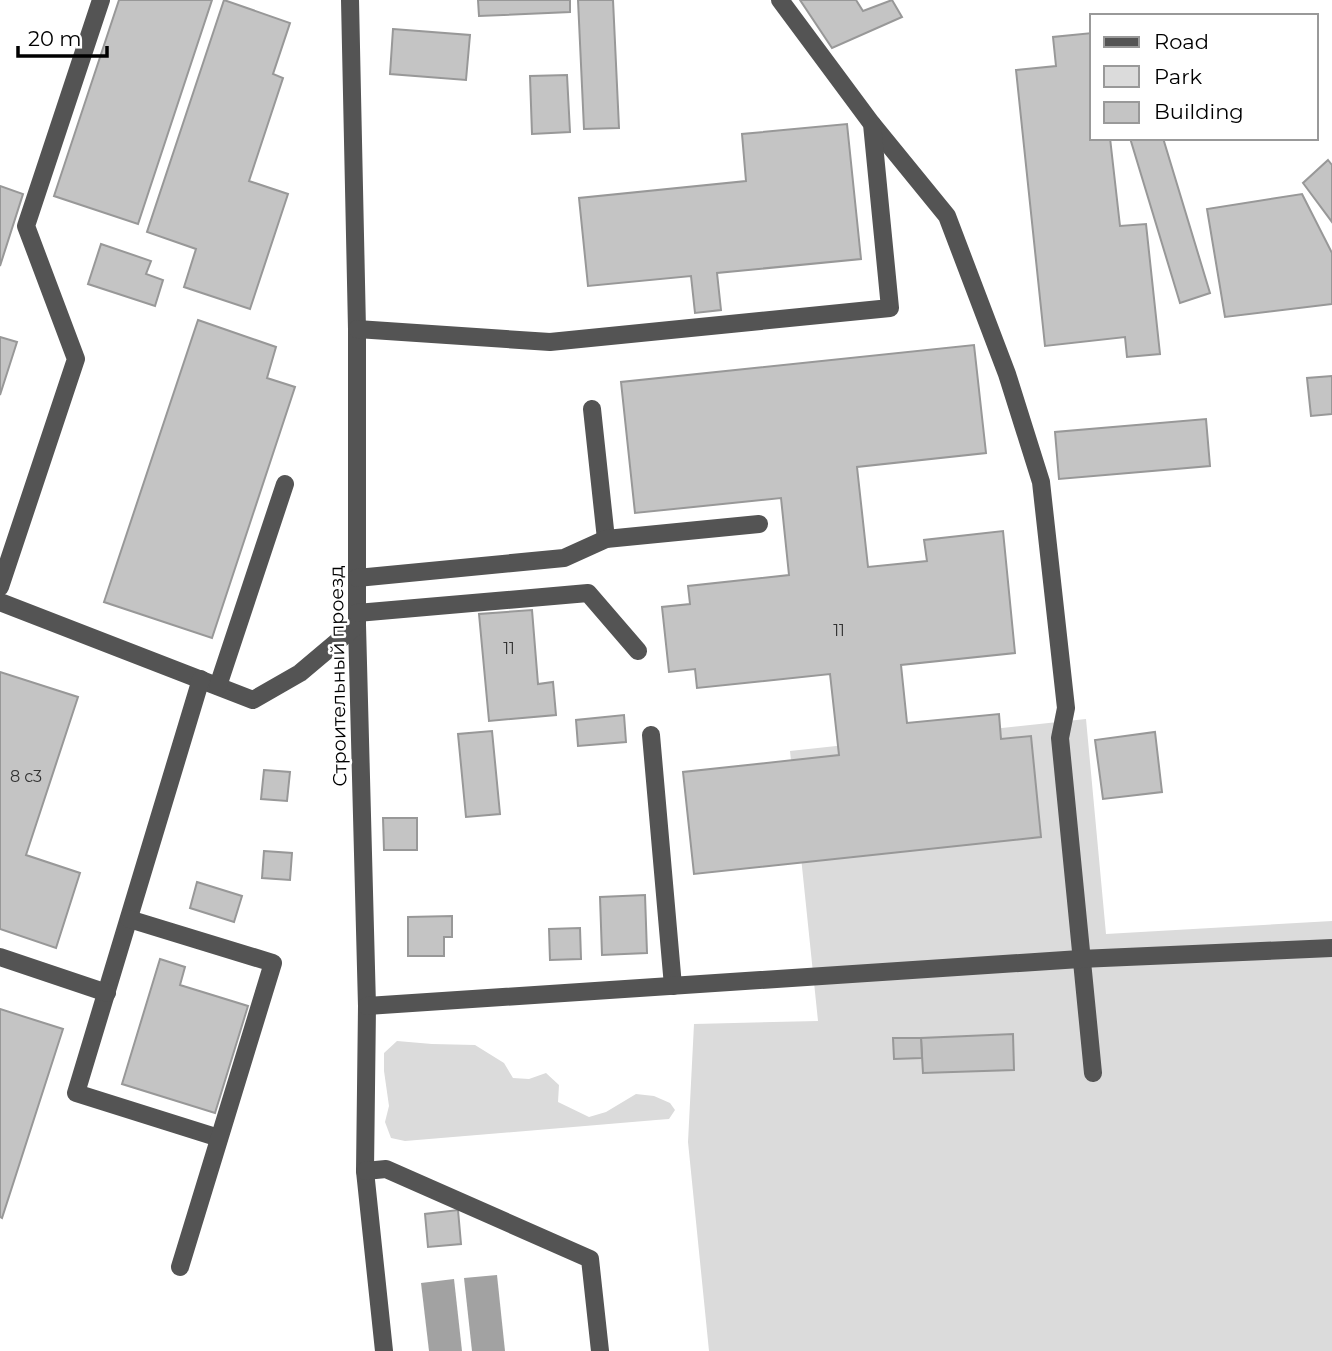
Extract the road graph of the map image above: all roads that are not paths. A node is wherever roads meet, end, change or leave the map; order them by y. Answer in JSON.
{"nodes":[{"id":1,"x":102,"y":0,"type":"edge"},
{"id":2,"x":350,"y":0,"type":"edge"},
{"id":3,"x":780,"y":0,"type":"edge"},
{"id":4,"x":872,"y":124,"type":"junction"},
{"id":5,"x":357,"y":329,"type":"junction"},
{"id":6,"x":592,"y":409,"type":"dead end"},
{"id":7,"x":285,"y":484,"type":"dead end"},
{"id":8,"x":759,"y":524,"type":"dead end"},
{"id":9,"x":606,"y":539,"type":"junction"},
{"id":10,"x":357,"y":578,"type":"junction"},
{"id":11,"x":0,"y":587,"type":"edge"},
{"id":12,"x":0,"y":602,"type":"edge"},
{"id":13,"x":357,"y":619,"type":"junction"},
{"id":14,"x":638,"y":651,"type":"dead end"},
{"id":15,"x":201,"y":679,"type":"junction"},
{"id":16,"x":218,"y":686,"type":"junction"},
{"id":17,"x":651,"y":735,"type":"dead end"},
{"id":18,"x":129,"y":919,"type":"junction"},
{"id":19,"x":1332,"y":948,"type":"edge"},
{"id":20,"x":0,"y":957,"type":"edge"},
{"id":21,"x":1080,"y":959,"type":"junction"},
{"id":22,"x":673,"y":986,"type":"junction"},
{"id":23,"x":107,"y":993,"type":"junction"},
{"id":24,"x":367,"y":1006,"type":"junction"},
{"id":25,"x":1093,"y":1073,"type":"dead end"},
{"id":26,"x":219,"y":1138,"type":"junction"},
{"id":27,"x":365,"y":1171,"type":"junction"},
{"id":28,"x":180,"y":1267,"type":"dead end"},
{"id":29,"x":384,"y":1351,"type":"edge"},
{"id":30,"x":600,"y":1351,"type":"edge"}],
"edges":[{"from":1,"to":11,"type":"street"},
{"from":2,"to":5,"type":"street","name":"Строительный проезд"},
{"from":3,"to":4,"type":"street"},
{"from":4,"to":5,"type":"street"},
{"from":4,"to":21,"type":"street"},
{"from":5,"to":10,"type":"street","name":"Строительный проезд"},
{"from":6,"to":9,"type":"street"},
{"from":7,"to":16,"type":"street"},
{"from":8,"to":9,"type":"street"},
{"from":9,"to":10,"type":"street"},
{"from":10,"to":13,"type":"street","name":"Строительный проезд"},
{"from":12,"to":15,"type":"street"},
{"from":13,"to":14,"type":"street"},
{"from":13,"to":16,"type":"street"},
{"from":13,"to":24,"type":"street","name":"Строительный проезд"},
{"from":15,"to":16,"type":"street"},
{"from":15,"to":18,"type":"street"},
{"from":17,"to":22,"type":"street"},
{"from":18,"to":23,"type":"street"},
{"from":18,"to":26,"type":"street"},
{"from":19,"to":21,"type":"street"},
{"from":20,"to":23,"type":"street"},
{"from":21,"to":22,"type":"street"},
{"from":21,"to":25,"type":"street"},
{"from":22,"to":24,"type":"street"},
{"from":23,"to":26,"type":"street"},
{"from":24,"to":27,"type":"street","name":"Строительный проезд"},
{"from":26,"to":28,"type":"street"},
{"from":27,"to":29,"type":"street","name":"Строительный проезд"},
{"from":27,"to":30,"type":"street"}]}
